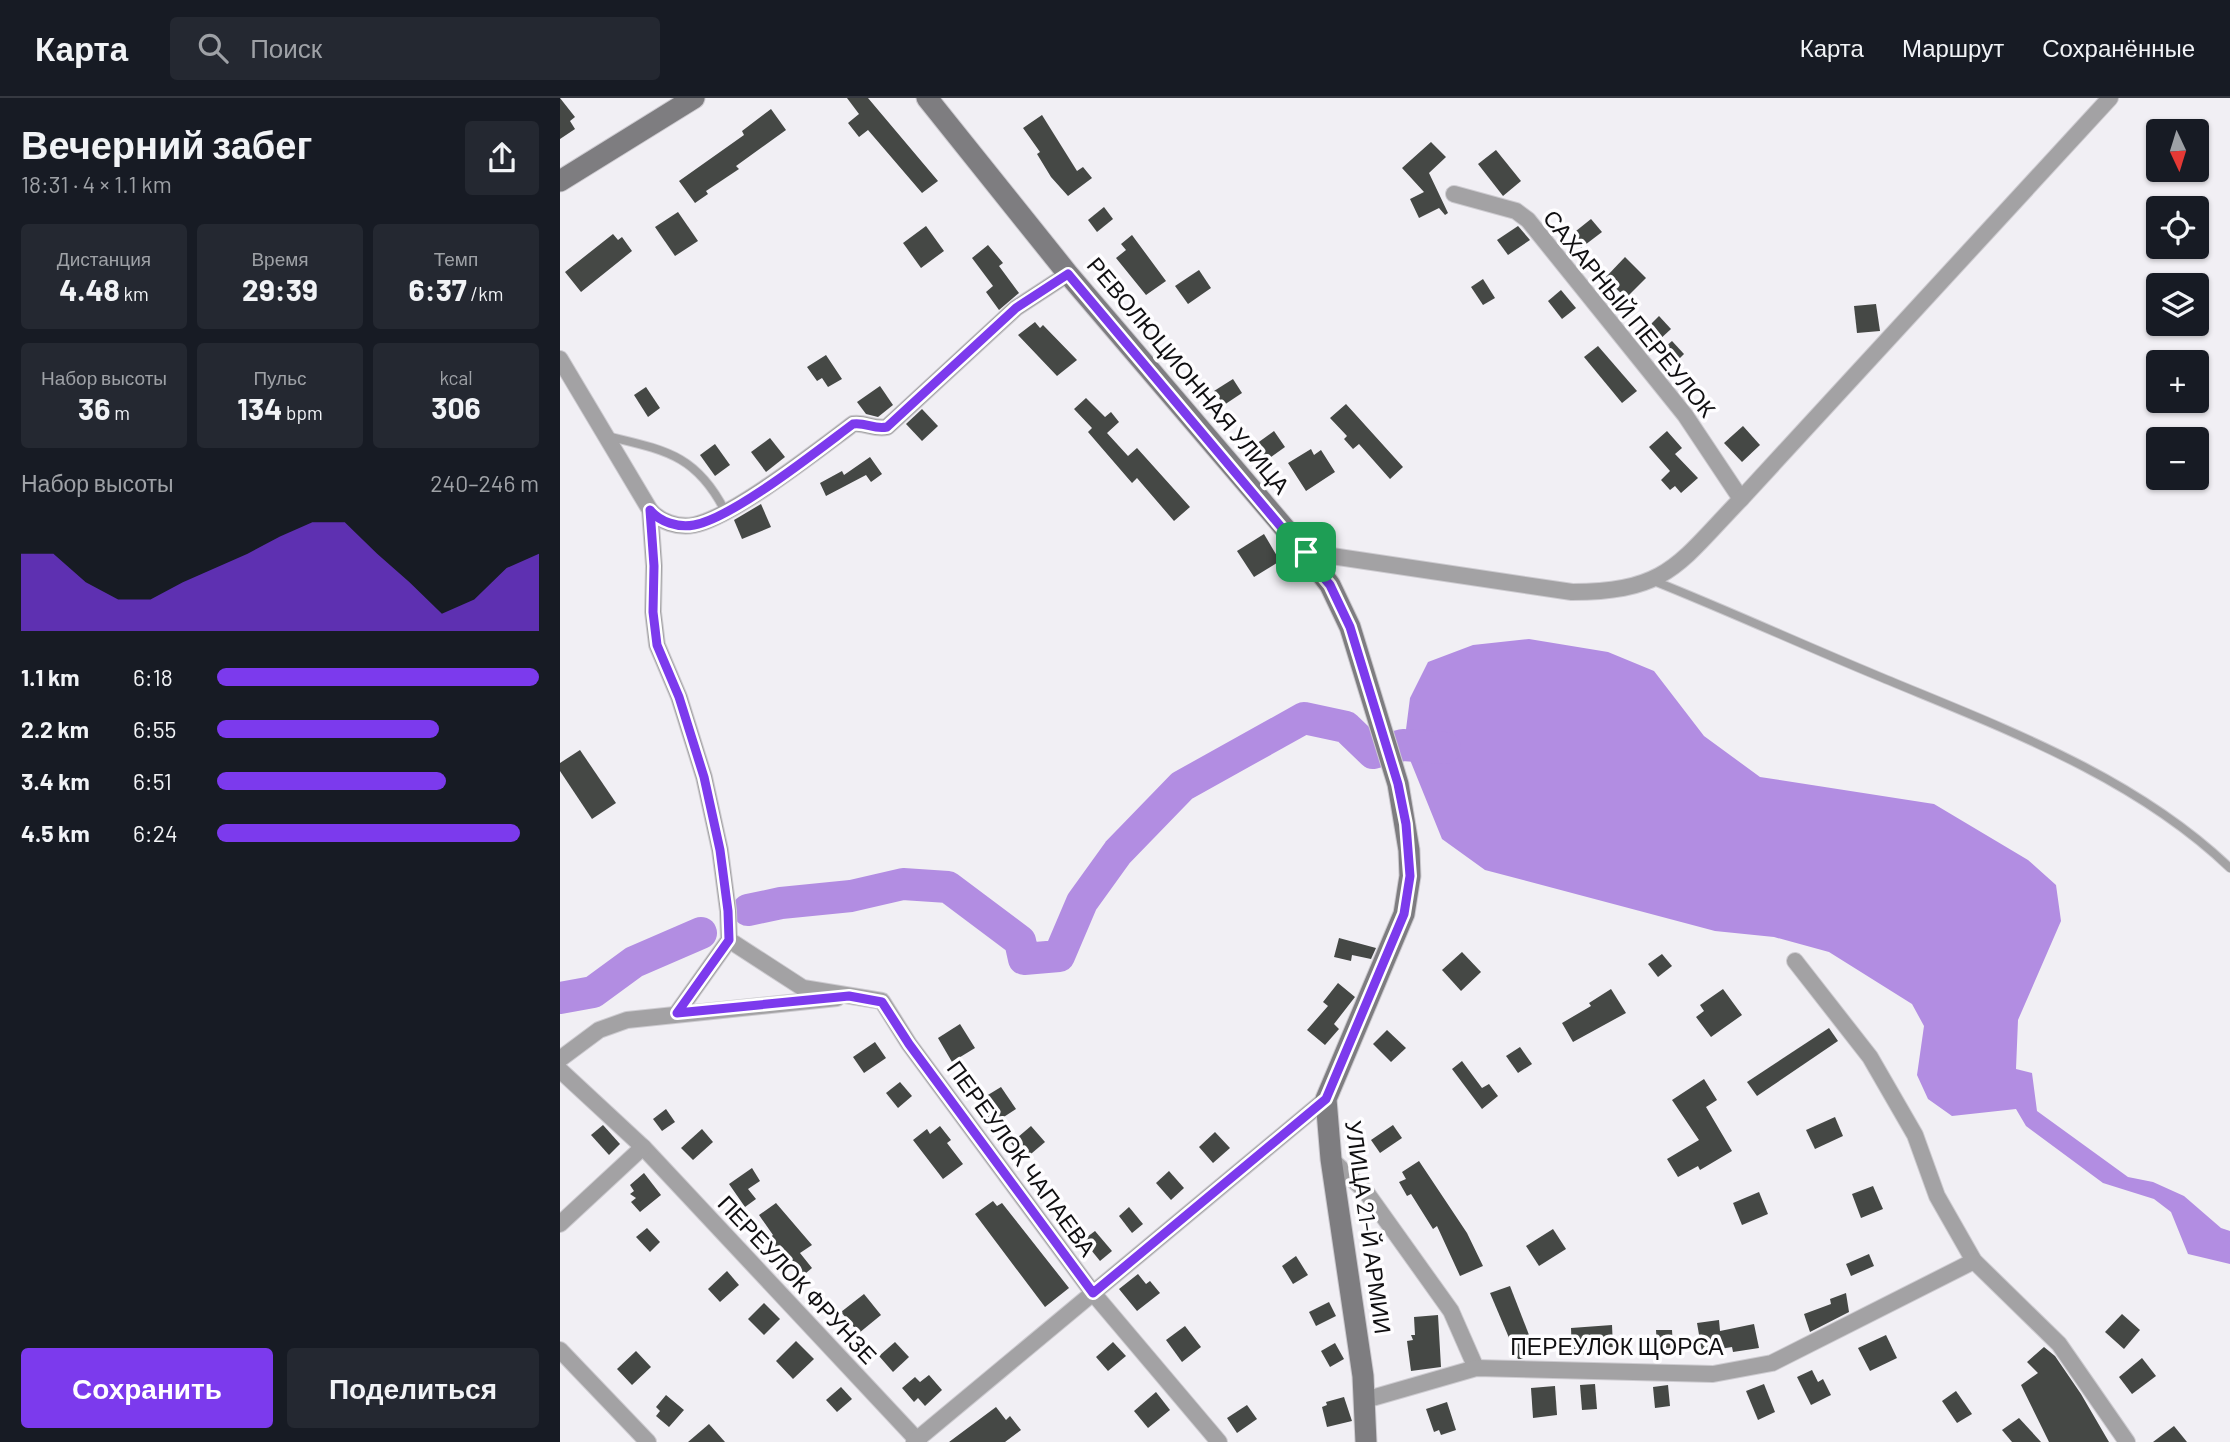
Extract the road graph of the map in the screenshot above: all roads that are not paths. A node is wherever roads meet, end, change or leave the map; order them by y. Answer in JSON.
{"nodes":[{"id":1,"x":694,"y":98,"type":"edge"},
{"id":2,"x":927,"y":98,"type":"edge"},
{"id":3,"x":2110,"y":98,"type":"edge"},
{"id":4,"x":560,"y":181,"type":"edge"},
{"id":5,"x":1454,"y":194,"type":"dead end"},
{"id":6,"x":1068,"y":274,"type":"junction"},
{"id":7,"x":560,"y":359,"type":"edge"},
{"id":8,"x":606,"y":436,"type":"junction"},
{"id":9,"x":1741,"y":499,"type":"junction"},
{"id":10,"x":650,"y":510,"type":"junction"},
{"id":11,"x":725,"y":511,"type":"junction"},
{"id":12,"x":1306,"y":552,"type":"junction"},
{"id":13,"x":1654,"y":581,"type":"junction"},
{"id":14,"x":1376,"y":706,"type":"joint"},
{"id":15,"x":2230,"y":868,"type":"edge"},
{"id":16,"x":729,"y":940,"type":"junction"},
{"id":17,"x":1795,"y":961,"type":"dead end"},
{"id":18,"x":849,"y":996,"type":"junction"},
{"id":19,"x":677,"y":1013,"type":"junction"},
{"id":20,"x":560,"y":1059,"type":"edge"},
{"id":21,"x":560,"y":1070,"type":"edge"},
{"id":22,"x":1326,"y":1099,"type":"junction"},
{"id":23,"x":643,"y":1147,"type":"junction"},
{"id":24,"x":1331,"y":1160,"type":"junction"},
{"id":25,"x":560,"y":1224,"type":"edge"},
{"id":26,"x":1974,"y":1261,"type":"junction"},
{"id":27,"x":1093,"y":1293,"type":"junction"},
{"id":28,"x":560,"y":1350,"type":"edge"},
{"id":29,"x":1476,"y":1368,"type":"junction"},
{"id":30,"x":1364,"y":1400,"type":"junction"},
{"id":31,"x":917,"y":1441,"type":"edge"},
{"id":32,"x":648,"y":1442,"type":"edge"},
{"id":33,"x":1219,"y":1442,"type":"edge"},
{"id":34,"x":1366,"y":1442,"type":"edge"},
{"id":35,"x":2127,"y":1442,"type":"edge"}],
"edges":[{"from":1,"to":4,"type":"main road"},
{"from":2,"to":6,"type":"main road","name":"РЕВОЛЮЦИОННАЯ УЛИЦА"},
{"from":3,"to":9,"type":"street"},
{"from":5,"to":9,"type":"street","name":"САХАРНЫЙ ПЕРЕУЛОК"},
{"from":6,"to":11,"type":"street"},
{"from":6,"to":12,"type":"main road","name":"РЕВОЛЮЦИОННАЯ УЛИЦА"},
{"from":7,"to":8,"type":"street"},
{"from":8,"to":10,"type":"street"},
{"from":8,"to":11,"type":"lane"},
{"from":9,"to":13,"type":"street"},
{"from":10,"to":11,"type":"street"},
{"from":10,"to":16,"type":"street"},
{"from":12,"to":13,"type":"street"},
{"from":12,"to":14,"type":"main road","name":"РЕВОЛЮЦИОННАЯ УЛИЦА"},
{"from":13,"to":15,"type":"lane"},
{"from":14,"to":22,"type":"main road","name":"УЛИЦА 21-Й АРМИИ"},
{"from":16,"to":18,"type":"street"},
{"from":16,"to":19,"type":"street"},
{"from":17,"to":26,"type":"street"},
{"from":18,"to":19,"type":"street"},
{"from":18,"to":27,"type":"street","name":"ПЕРЕУЛОК ЧАПАЕВА"},
{"from":19,"to":20,"type":"street"},
{"from":21,"to":23,"type":"street","name":"ПЕРЕУЛОК ФРУНЗЕ"},
{"from":22,"to":24,"type":"main road","name":"УЛИЦА 21-Й АРМИИ"},
{"from":22,"to":27,"type":"street"},
{"from":23,"to":25,"type":"street"},
{"from":23,"to":31,"type":"street","name":"ПЕРЕУЛОК ФРУНЗЕ"},
{"from":24,"to":29,"type":"street"},
{"from":24,"to":30,"type":"main road","name":"УЛИЦА 21-Й АРМИИ"},
{"from":26,"to":29,"type":"street","name":"ПЕРЕУЛОК ЩОРСА"},
{"from":26,"to":35,"type":"street"},
{"from":27,"to":31,"type":"street"},
{"from":27,"to":33,"type":"street","name":"ПЕРЕУЛОК ЧАПАЕВА"},
{"from":28,"to":32,"type":"street"},
{"from":29,"to":30,"type":"street","name":"ПЕРЕУЛОК ЩОРСА"},
{"from":30,"to":34,"type":"main road","name":"УЛИЦА 21-Й АРМИИ"}]}
